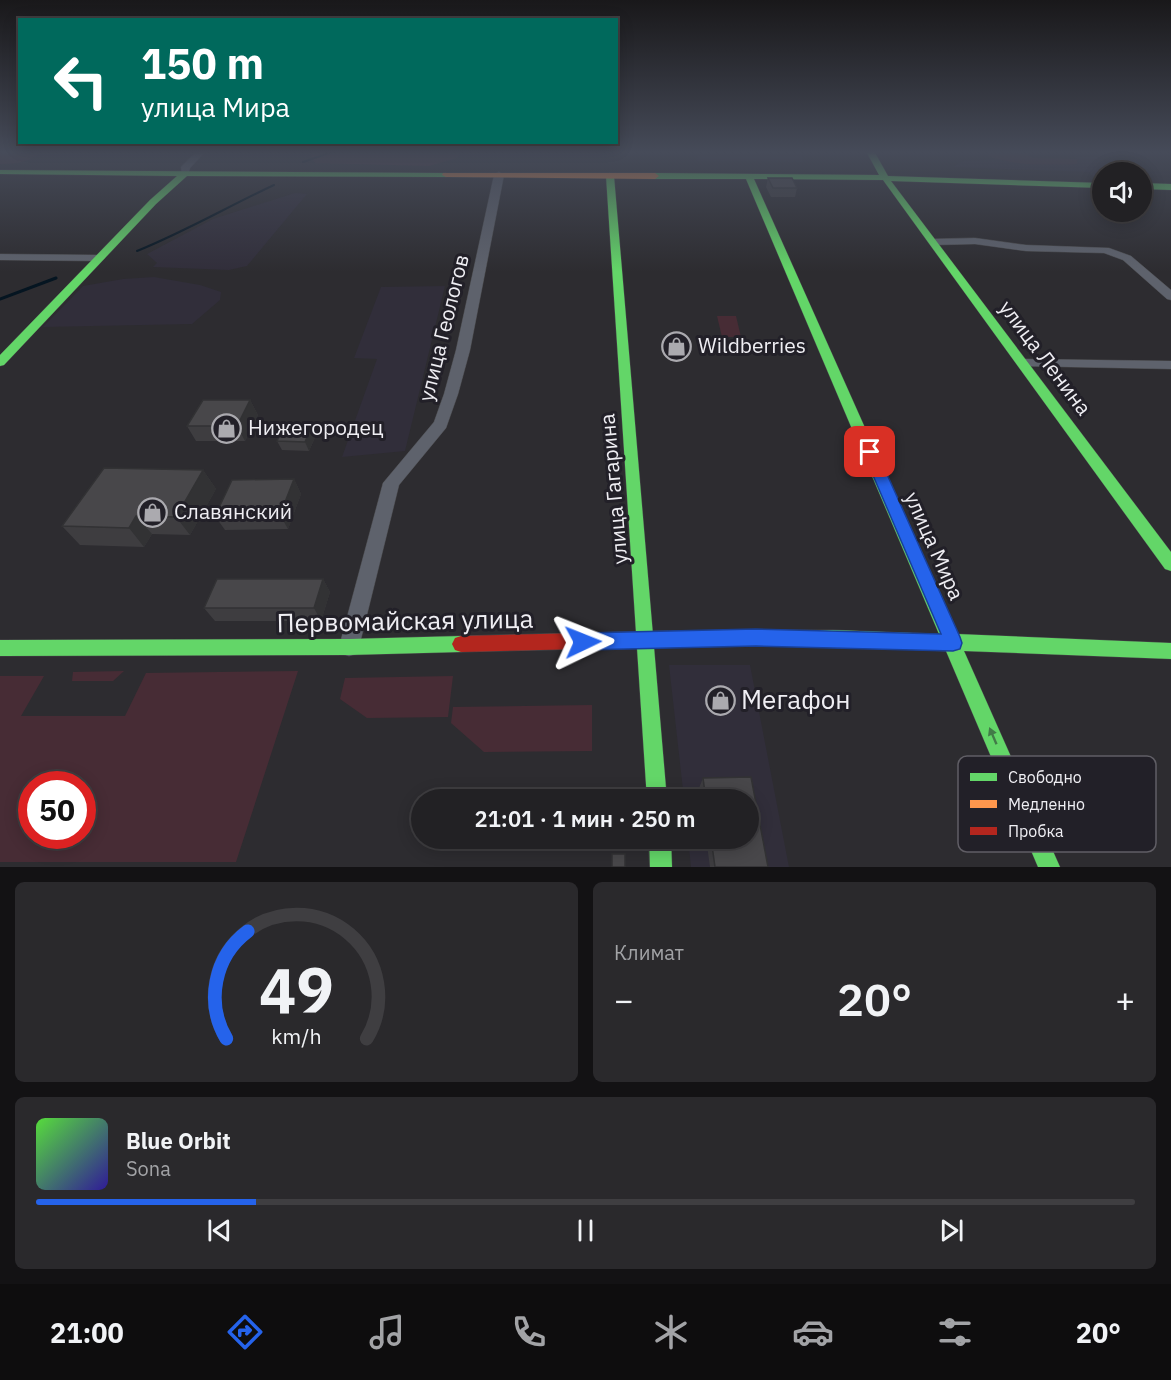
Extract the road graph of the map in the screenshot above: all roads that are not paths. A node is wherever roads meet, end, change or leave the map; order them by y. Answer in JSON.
{"nodes":[{"id":1,"x":166,"y":191,"type":"edge"},
{"id":2,"x":496,"y":191,"type":"edge"},
{"id":3,"x":611,"y":191,"type":"edge"},
{"id":4,"x":755,"y":191,"type":"edge"},
{"id":5,"x":895,"y":191,"type":"edge"},
{"id":6,"x":934,"y":242,"type":"junction"},
{"id":7,"x":0,"y":257,"type":"edge"},
{"id":8,"x":99,"y":258,"type":"junction"},
{"id":9,"x":1171,"y":296,"type":"edge"},
{"id":10,"x":0,"y":362,"type":"edge"},
{"id":11,"x":1024,"y":363,"type":"junction"},
{"id":12,"x":1171,"y":365,"type":"edge"},
{"id":13,"x":1171,"y":564,"type":"edge"},
{"id":14,"x":646,"y":639,"type":"junction"},
{"id":15,"x":953,"y":643,"type":"junction"},
{"id":16,"x":349,"y":647,"type":"junction"},
{"id":17,"x":0,"y":648,"type":"edge"},
{"id":18,"x":1171,"y":651,"type":"edge"},
{"id":19,"x":1001,"y":756,"type":"edge"},
{"id":20,"x":656,"y":789,"type":"edge"},
{"id":21,"x":660,"y":849,"type":"edge"},
{"id":22,"x":1043,"y":852,"type":"edge"},
{"id":23,"x":661,"y":867,"type":"edge"},
{"id":24,"x":1049,"y":867,"type":"edge"}],
"edges":[{"from":1,"to":8,"type":"street"},
{"from":2,"to":16,"type":"street","name":"улица Геологов"},
{"from":3,"to":14,"type":"street","name":"улица Гагарина"},
{"from":4,"to":15,"type":"street","name":"улица Мира"},
{"from":5,"to":6,"type":"street","name":"улица Ленина"},
{"from":6,"to":9,"type":"street"},
{"from":6,"to":11,"type":"street","name":"улица Ленина"},
{"from":7,"to":8,"type":"street"},
{"from":8,"to":10,"type":"street"},
{"from":11,"to":12,"type":"street"},
{"from":11,"to":13,"type":"street","name":"улица Ленина"},
{"from":14,"to":15,"type":"street","name":"Первомайская улица"},
{"from":14,"to":16,"type":"street","name":"Первомайская улица"},
{"from":14,"to":20,"type":"street","name":"улица Гагарина"},
{"from":15,"to":18,"type":"street","name":"Первомайская улица"},
{"from":19,"to":15,"type":"street","name":"улица Мира","one_way":true},
{"from":16,"to":17,"type":"street","name":"Первомайская улица"},
{"from":21,"to":23,"type":"street"},
{"from":24,"to":22,"type":"street","name":"улица Мира","one_way":true}]}
